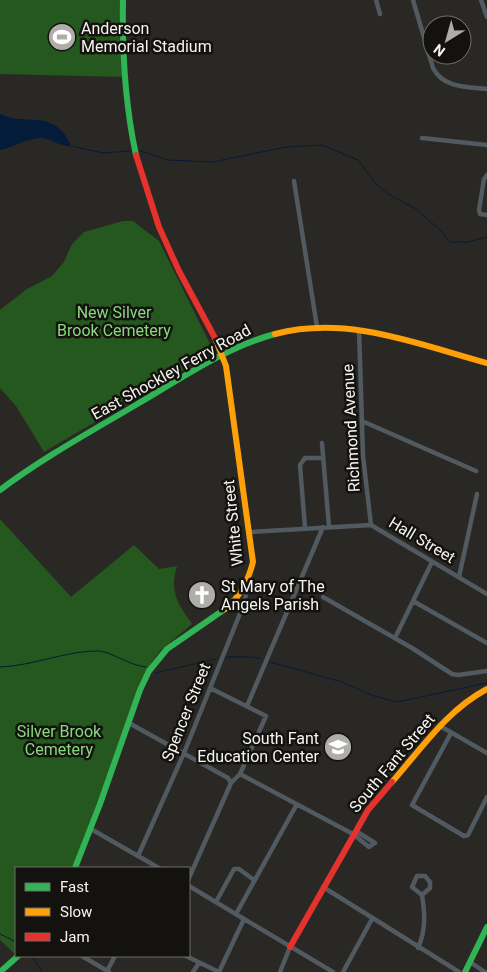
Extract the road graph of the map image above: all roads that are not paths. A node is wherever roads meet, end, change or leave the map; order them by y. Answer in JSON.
{"nodes":[{"id":1,"x":123,"y":0,"type":"edge"},
{"id":2,"x":376,"y":0,"type":"edge"},
{"id":3,"x":413,"y":0,"type":"edge"},
{"id":4,"x":481,"y":0,"type":"edge"},
{"id":5,"x":380,"y":14,"type":"dead end"},
{"id":6,"x":487,"y":18,"type":"edge"},
{"id":7,"x":487,"y":89,"type":"edge"},
{"id":8,"x":422,"y":138,"type":"dead end"},
{"id":9,"x":487,"y":145,"type":"edge"},
{"id":10,"x":487,"y":175,"type":"edge"},
{"id":11,"x":294,"y":181,"type":"dead end"},
{"id":12,"x":487,"y":215,"type":"edge"},
{"id":13,"x":317,"y":326,"type":"junction"},
{"id":14,"x":359,"y":330,"type":"junction"},
{"id":15,"x":223,"y":356,"type":"junction"},
{"id":16,"x":487,"y":363,"type":"edge"},
{"id":17,"x":362,"y":421,"type":"junction"},
{"id":18,"x":322,"y":443,"type":"dead end"},
{"id":19,"x":323,"y":458,"type":"junction"},
{"id":20,"x":476,"y":471,"type":"dead end"},
{"id":21,"x":0,"y":490,"type":"edge"},
{"id":22,"x":477,"y":494,"type":"dead end"},
{"id":23,"x":371,"y":525,"type":"junction"},
{"id":24,"x":323,"y":527,"type":"junction"},
{"id":25,"x":329,"y":527,"type":"junction"},
{"id":26,"x":305,"y":528,"type":"junction"},
{"id":27,"x":250,"y":532,"type":"junction"},
{"id":28,"x":432,"y":562,"type":"junction"},
{"id":29,"x":251,"y":576,"type":"junction"},
{"id":30,"x":459,"y":577,"type":"junction"},
{"id":31,"x":487,"y":594,"type":"edge"},
{"id":32,"x":323,"y":597,"type":"dead end"},
{"id":33,"x":413,"y":601,"type":"junction"},
{"id":34,"x":395,"y":638,"type":"junction"},
{"id":35,"x":487,"y":643,"type":"edge"},
{"id":36,"x":487,"y":670,"type":"edge"},
{"id":37,"x":210,"y":688,"type":"junction"},
{"id":38,"x":487,"y":689,"type":"edge"},
{"id":39,"x":246,"y":706,"type":"junction"},
{"id":40,"x":130,"y":723,"type":"junction"},
{"id":41,"x":440,"y":726,"type":"junction"},
{"id":42,"x":452,"y":733,"type":"junction"},
{"id":43,"x":184,"y":753,"type":"junction"},
{"id":44,"x":487,"y":753,"type":"edge"},
{"id":45,"x":240,"y":774,"type":"junction"},
{"id":46,"x":231,"y":783,"type":"junction"},
{"id":47,"x":487,"y":797,"type":"edge"},
{"id":48,"x":298,"y":804,"type":"junction"},
{"id":49,"x":91,"y":829,"type":"junction"},
{"id":50,"x":353,"y":834,"type":"junction"},
{"id":51,"x":138,"y":856,"type":"junction"},
{"id":52,"x":75,"y":867,"type":"edge"},
{"id":53,"x":157,"y":867,"type":"edge"},
{"id":54,"x":190,"y":876,"type":"edge"},
{"id":55,"x":254,"y":880,"type":"junction"},
{"id":56,"x":190,"y":887,"type":"edge"},
{"id":57,"x":323,"y":887,"type":"junction"},
{"id":58,"x":422,"y":895,"type":"junction"},
{"id":59,"x":216,"y":902,"type":"junction"},
{"id":60,"x":236,"y":914,"type":"junction"},
{"id":61,"x":244,"y":919,"type":"junction"},
{"id":62,"x":372,"y":919,"type":"junction"},
{"id":63,"x":487,"y":927,"type":"edge"},
{"id":64,"x":290,"y":946,"type":"junction"},
{"id":65,"x":418,"y":948,"type":"junction"},
{"id":66,"x":17,"y":957,"type":"edge"},
{"id":67,"x":84,"y":957,"type":"edge"},
{"id":68,"x":114,"y":957,"type":"edge"},
{"id":69,"x":188,"y":957,"type":"edge"},
{"id":70,"x":470,"y":962,"type":"junction"},
{"id":71,"x":199,"y":963,"type":"junction"},
{"id":72,"x":106,"y":971,"type":"edge"},
{"id":73,"x":0,"y":972,"type":"edge"},
{"id":74,"x":193,"y":972,"type":"edge"},
{"id":75,"x":219,"y":972,"type":"edge"},
{"id":76,"x":280,"y":972,"type":"edge"},
{"id":77,"x":333,"y":972,"type":"edge"},
{"id":78,"x":343,"y":972,"type":"edge"},
{"id":79,"x":459,"y":972,"type":"edge"},
{"id":80,"x":465,"y":972,"type":"edge"},
{"id":81,"x":485,"y":972,"type":"edge"}],
"edges":[{"from":1,"to":15,"type":"main road","name":"White Street"},
{"from":2,"to":5,"type":"street"},
{"from":3,"to":7,"type":"street"},
{"from":4,"to":6,"type":"street"},
{"from":8,"to":9,"type":"street"},
{"from":10,"to":12,"type":"street"},
{"from":11,"to":13,"type":"street"},
{"from":13,"to":14,"type":"main road","name":"East Shockley Ferry Road"},
{"from":13,"to":15,"type":"main road","name":"East Shockley Ferry Road"},
{"from":14,"to":16,"type":"main road","name":"East Shockley Ferry Road"},
{"from":14,"to":17,"type":"street","name":"Richmond Avenue"},
{"from":15,"to":21,"type":"main road","name":"East Shockley Ferry Road"},
{"from":15,"to":27,"type":"main road","name":"White Street"},
{"from":17,"to":20,"type":"street"},
{"from":17,"to":23,"type":"street","name":"Richmond Avenue"},
{"from":18,"to":19,"type":"street"},
{"from":19,"to":25,"type":"street"},
{"from":19,"to":26,"type":"street"},
{"from":22,"to":30,"type":"street"},
{"from":23,"to":25,"type":"street","name":"Hall Street"},
{"from":23,"to":28,"type":"street","name":"Hall Street"},
{"from":24,"to":25,"type":"street","name":"Hall Street"},
{"from":24,"to":26,"type":"street","name":"Hall Street"},
{"from":24,"to":39,"type":"street"},
{"from":26,"to":27,"type":"street","name":"Hall Street"},
{"from":27,"to":29,"type":"main road","name":"White Street"},
{"from":28,"to":30,"type":"street","name":"Hall Street"},
{"from":28,"to":33,"type":"street"},
{"from":29,"to":37,"type":"street","name":"Spencer Street"},
{"from":29,"to":40,"type":"main road","name":"White Street"},
{"from":30,"to":31,"type":"street","name":"Hall Street"},
{"from":32,"to":34,"type":"street"},
{"from":33,"to":34,"type":"street"},
{"from":33,"to":35,"type":"street"},
{"from":34,"to":36,"type":"street"},
{"from":37,"to":39,"type":"street"},
{"from":37,"to":43,"type":"street","name":"Spencer Street"},
{"from":38,"to":41,"type":"main road","name":"South Fant Street"},
{"from":39,"to":45,"type":"street"},
{"from":40,"to":43,"type":"street"},
{"from":40,"to":49,"type":"main road","name":"White Street"},
{"from":41,"to":42,"type":"street"},
{"from":41,"to":50,"type":"main road","name":"South Fant Street"},
{"from":42,"to":44,"type":"street"},
{"from":42,"to":47,"type":"street"},
{"from":43,"to":46,"type":"street"},
{"from":43,"to":51,"type":"street","name":"Spencer Street"},
{"from":45,"to":46,"type":"street"},
{"from":45,"to":48,"type":"street"},
{"from":46,"to":54,"type":"street"},
{"from":48,"to":50,"type":"street"},
{"from":48,"to":55,"type":"street"},
{"from":49,"to":51,"type":"street"},
{"from":49,"to":52,"type":"main road","name":"White Street"},
{"from":50,"to":57,"type":"main road","name":"South Fant Street"},
{"from":51,"to":53,"type":"street"},
{"from":55,"to":59,"type":"street"},
{"from":55,"to":60,"type":"street"},
{"from":56,"to":59,"type":"street"},
{"from":57,"to":62,"type":"street"},
{"from":57,"to":64,"type":"main road","name":"South Fant Street"},
{"from":58,"to":58,"type":"street"},
{"from":58,"to":65,"type":"street"},
{"from":59,"to":60,"type":"street"},
{"from":60,"to":61,"type":"street"},
{"from":61,"to":64,"type":"street"},
{"from":61,"to":75,"type":"street"},
{"from":62,"to":65,"type":"street"},
{"from":62,"to":78,"type":"street"},
{"from":63,"to":70,"type":"main road"},
{"from":64,"to":76,"type":"street"},
{"from":64,"to":77,"type":"street"},
{"from":65,"to":79,"type":"street"},
{"from":66,"to":73,"type":"main road"},
{"from":67,"to":72,"type":"street"},
{"from":68,"to":72,"type":"street"},
{"from":69,"to":71,"type":"street"},
{"from":70,"to":80,"type":"main road"},
{"from":70,"to":81,"type":"street"},
{"from":71,"to":74,"type":"street"},
{"from":71,"to":75,"type":"street"}]}
